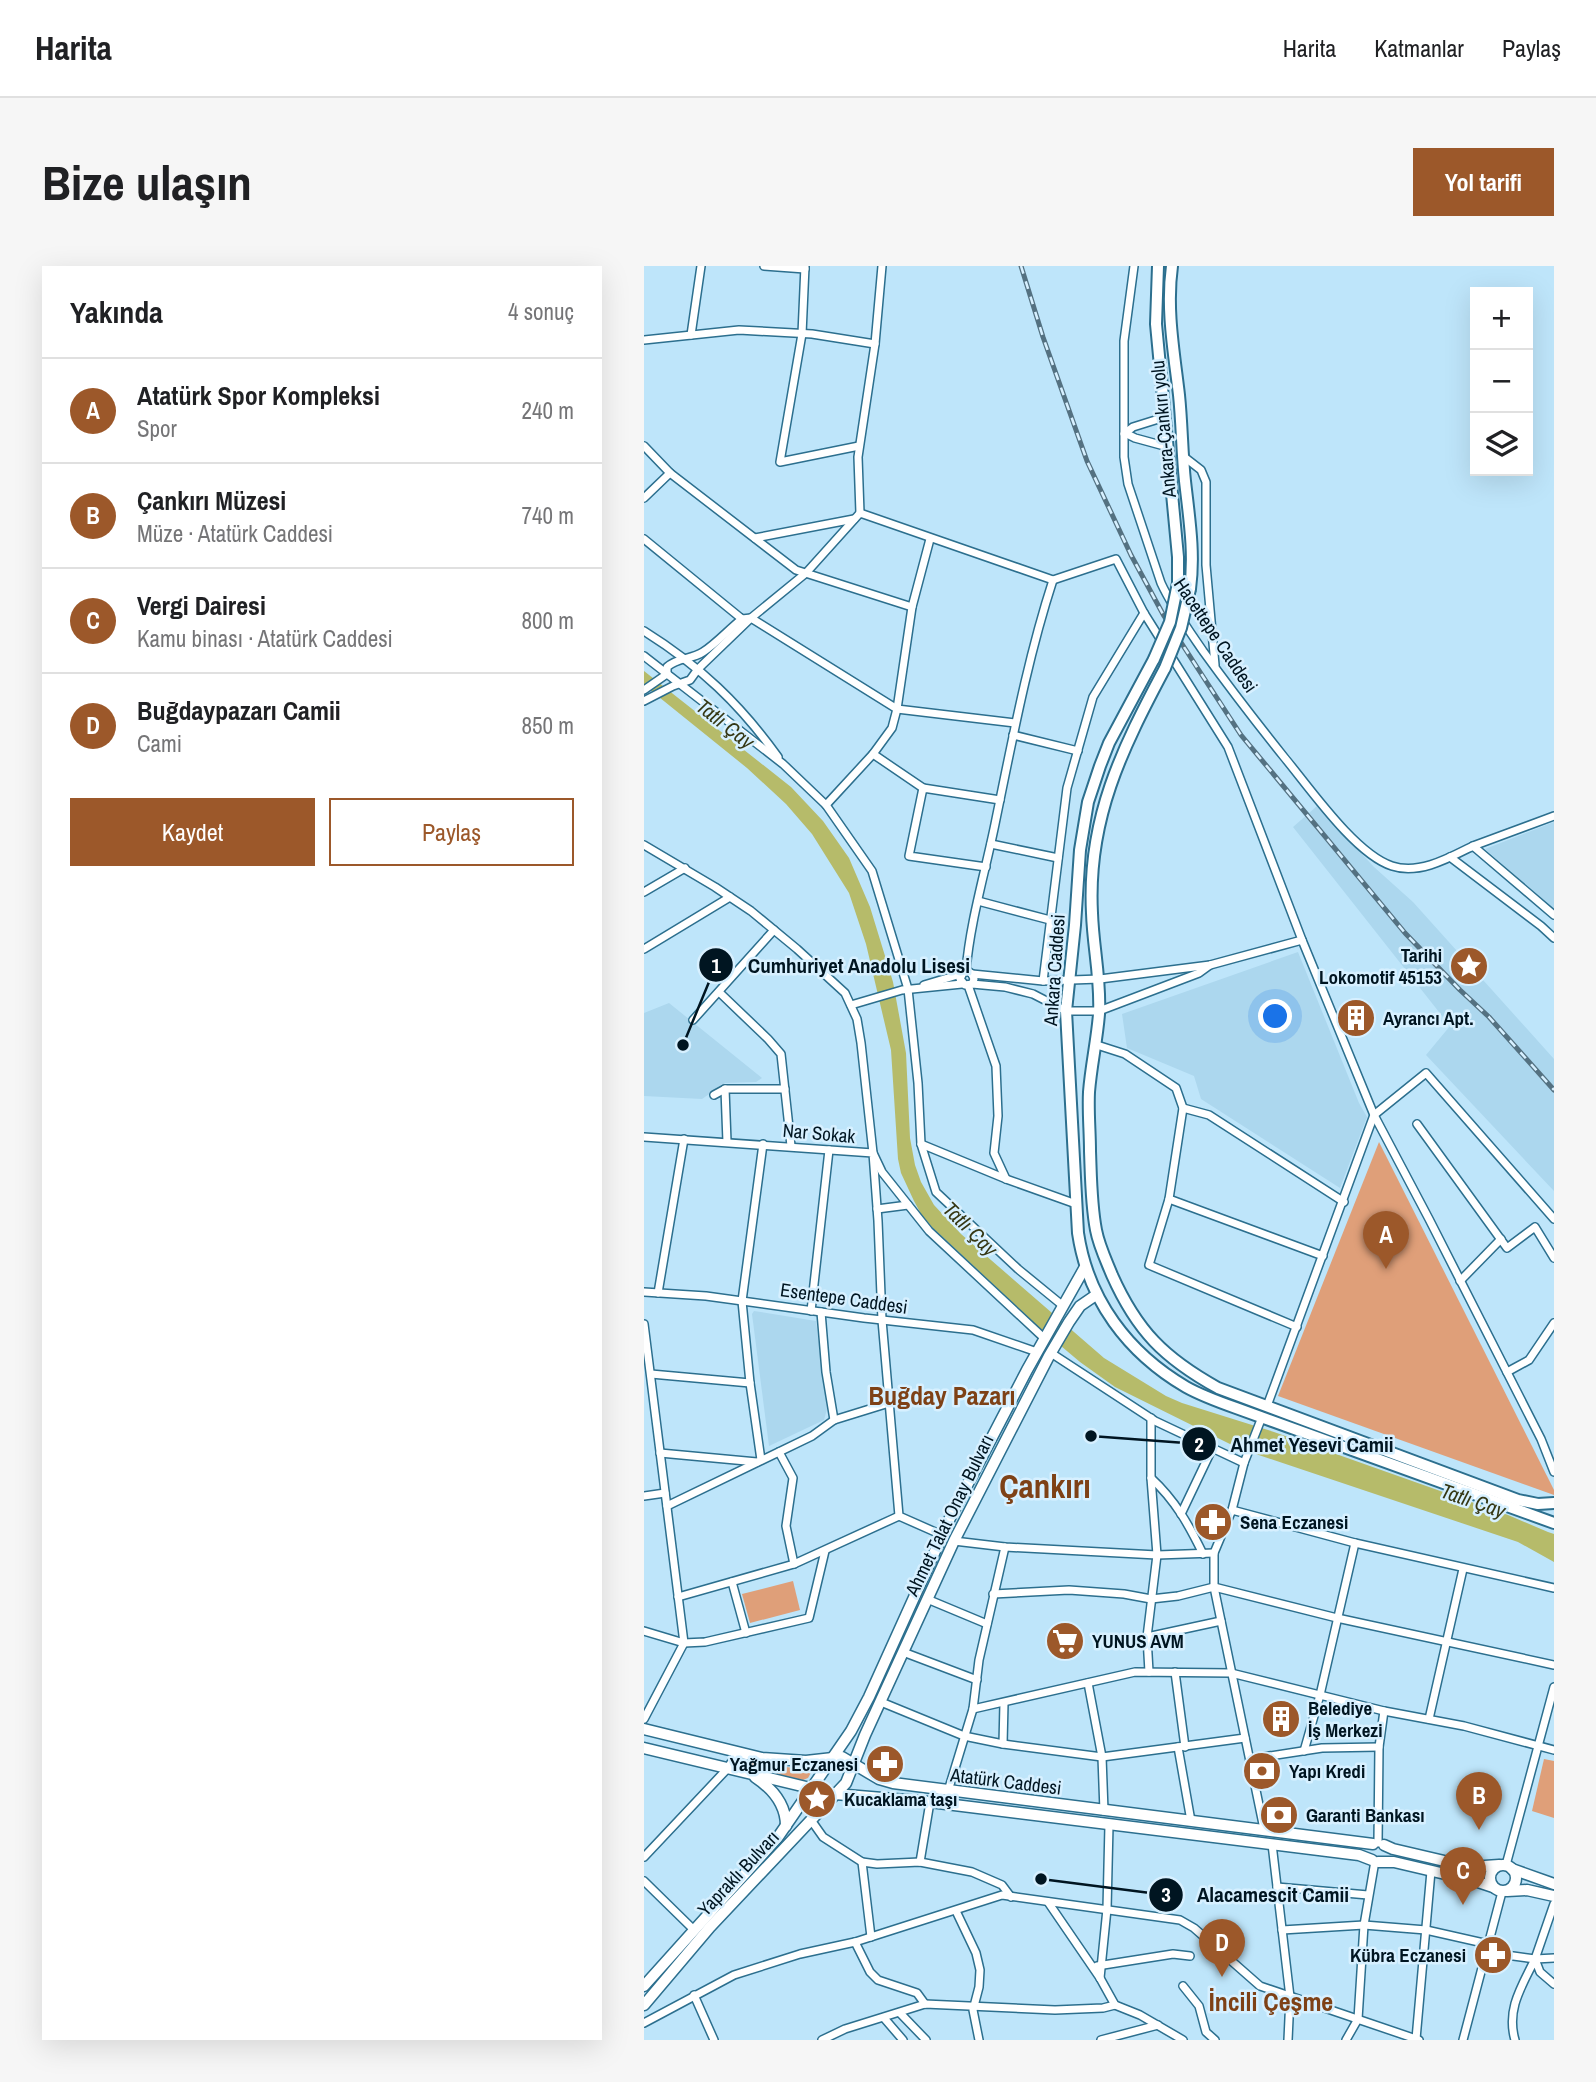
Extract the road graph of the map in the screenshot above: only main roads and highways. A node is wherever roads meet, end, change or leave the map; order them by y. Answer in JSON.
{"nodes":[{"id":1,"x":1158,"y":266,"type":"edge"},
{"id":2,"x":1172,"y":266,"type":"edge"},
{"id":3,"x":1154,"y":659,"type":"joint"},
{"id":4,"x":1085,"y":1266,"type":"junction"},
{"id":5,"x":1096,"y":1295,"type":"junction"},
{"id":6,"x":1554,"y":1503,"type":"edge"},
{"id":7,"x":1554,"y":1523,"type":"edge"},
{"id":8,"x":644,"y":1729,"type":"edge"},
{"id":9,"x":644,"y":1748,"type":"edge"},
{"id":10,"x":833,"y":1757,"type":"junction"},
{"id":11,"x":854,"y":1764,"type":"junction"},
{"id":12,"x":749,"y":1773,"type":"junction"},
{"id":13,"x":811,"y":1787,"type":"junction"},
{"id":14,"x":837,"y":1794,"type":"junction"},
{"id":15,"x":786,"y":1826,"type":"junction"},
{"id":16,"x":1378,"y":1844,"type":"junction"},
{"id":17,"x":1375,"y":1861,"type":"junction"},
{"id":18,"x":1506,"y":1866,"type":"junction"},
{"id":19,"x":1554,"y":1884,"type":"edge"},
{"id":20,"x":1501,"y":1890,"type":"junction"},
{"id":21,"x":1554,"y":1896,"type":"edge"},
{"id":22,"x":644,"y":1986,"type":"edge"},
{"id":23,"x":644,"y":2005,"type":"edge"}],
"edges":[{"from":1,"to":3,"type":"highway","name":"Ankara-Çankırı yolu","bridge":true},
{"from":2,"to":6,"type":"highway","name":"Ankara-Çankırı yolu","bridge":true},
{"from":3,"to":4,"type":"highway","name":"Ankara Caddesi"},
{"from":4,"to":5,"type":"highway","name":"Ankara Caddesi"},
{"from":4,"to":10,"type":"main road","name":"Ahmet Talat Onay Bulvarı"},
{"from":5,"to":7,"type":"highway","name":"Ankara Caddesi"},
{"from":5,"to":11,"type":"main road","name":"Ahmet Talat Onay Bulvarı"},
{"from":8,"to":10,"type":"main road","name":"Atatürk Caddesi"},
{"from":9,"to":12,"type":"main road","name":"Atatürk Caddesi"},
{"from":10,"to":11,"type":"main road","name":"Atatürk Caddesi"},
{"from":10,"to":13,"type":"main road"},
{"from":11,"to":14,"type":"main road","name":"Yapraklı Bulvarı"},
{"from":11,"to":16,"type":"main road","name":"Atatürk Caddesi"},
{"from":12,"to":13,"type":"main road","name":"Atatürk Caddesi"},
{"from":12,"to":15,"type":"main road"},
{"from":13,"to":14,"type":"main road","name":"Atatürk Caddesi"},
{"from":13,"to":15,"type":"main road"},
{"from":14,"to":17,"type":"main road","name":"Atatürk Caddesi"},
{"from":14,"to":23,"type":"main road","name":"Yapraklı Bulvarı"},
{"from":15,"to":22,"type":"main road"},
{"from":16,"to":17,"type":"main road"},
{"from":16,"to":17,"type":"main road"},
{"from":16,"to":18,"type":"main road","name":"Atatürk Caddesi"},
{"from":17,"to":20,"type":"main road","name":"Atatürk Caddesi"},
{"from":18,"to":19,"type":"main road","name":"Atatürk Caddesi"},
{"from":18,"to":20,"type":"main road"},
{"from":18,"to":20,"type":"main road"},
{"from":20,"to":21,"type":"main road","name":"Atatürk Caddesi"}]}
